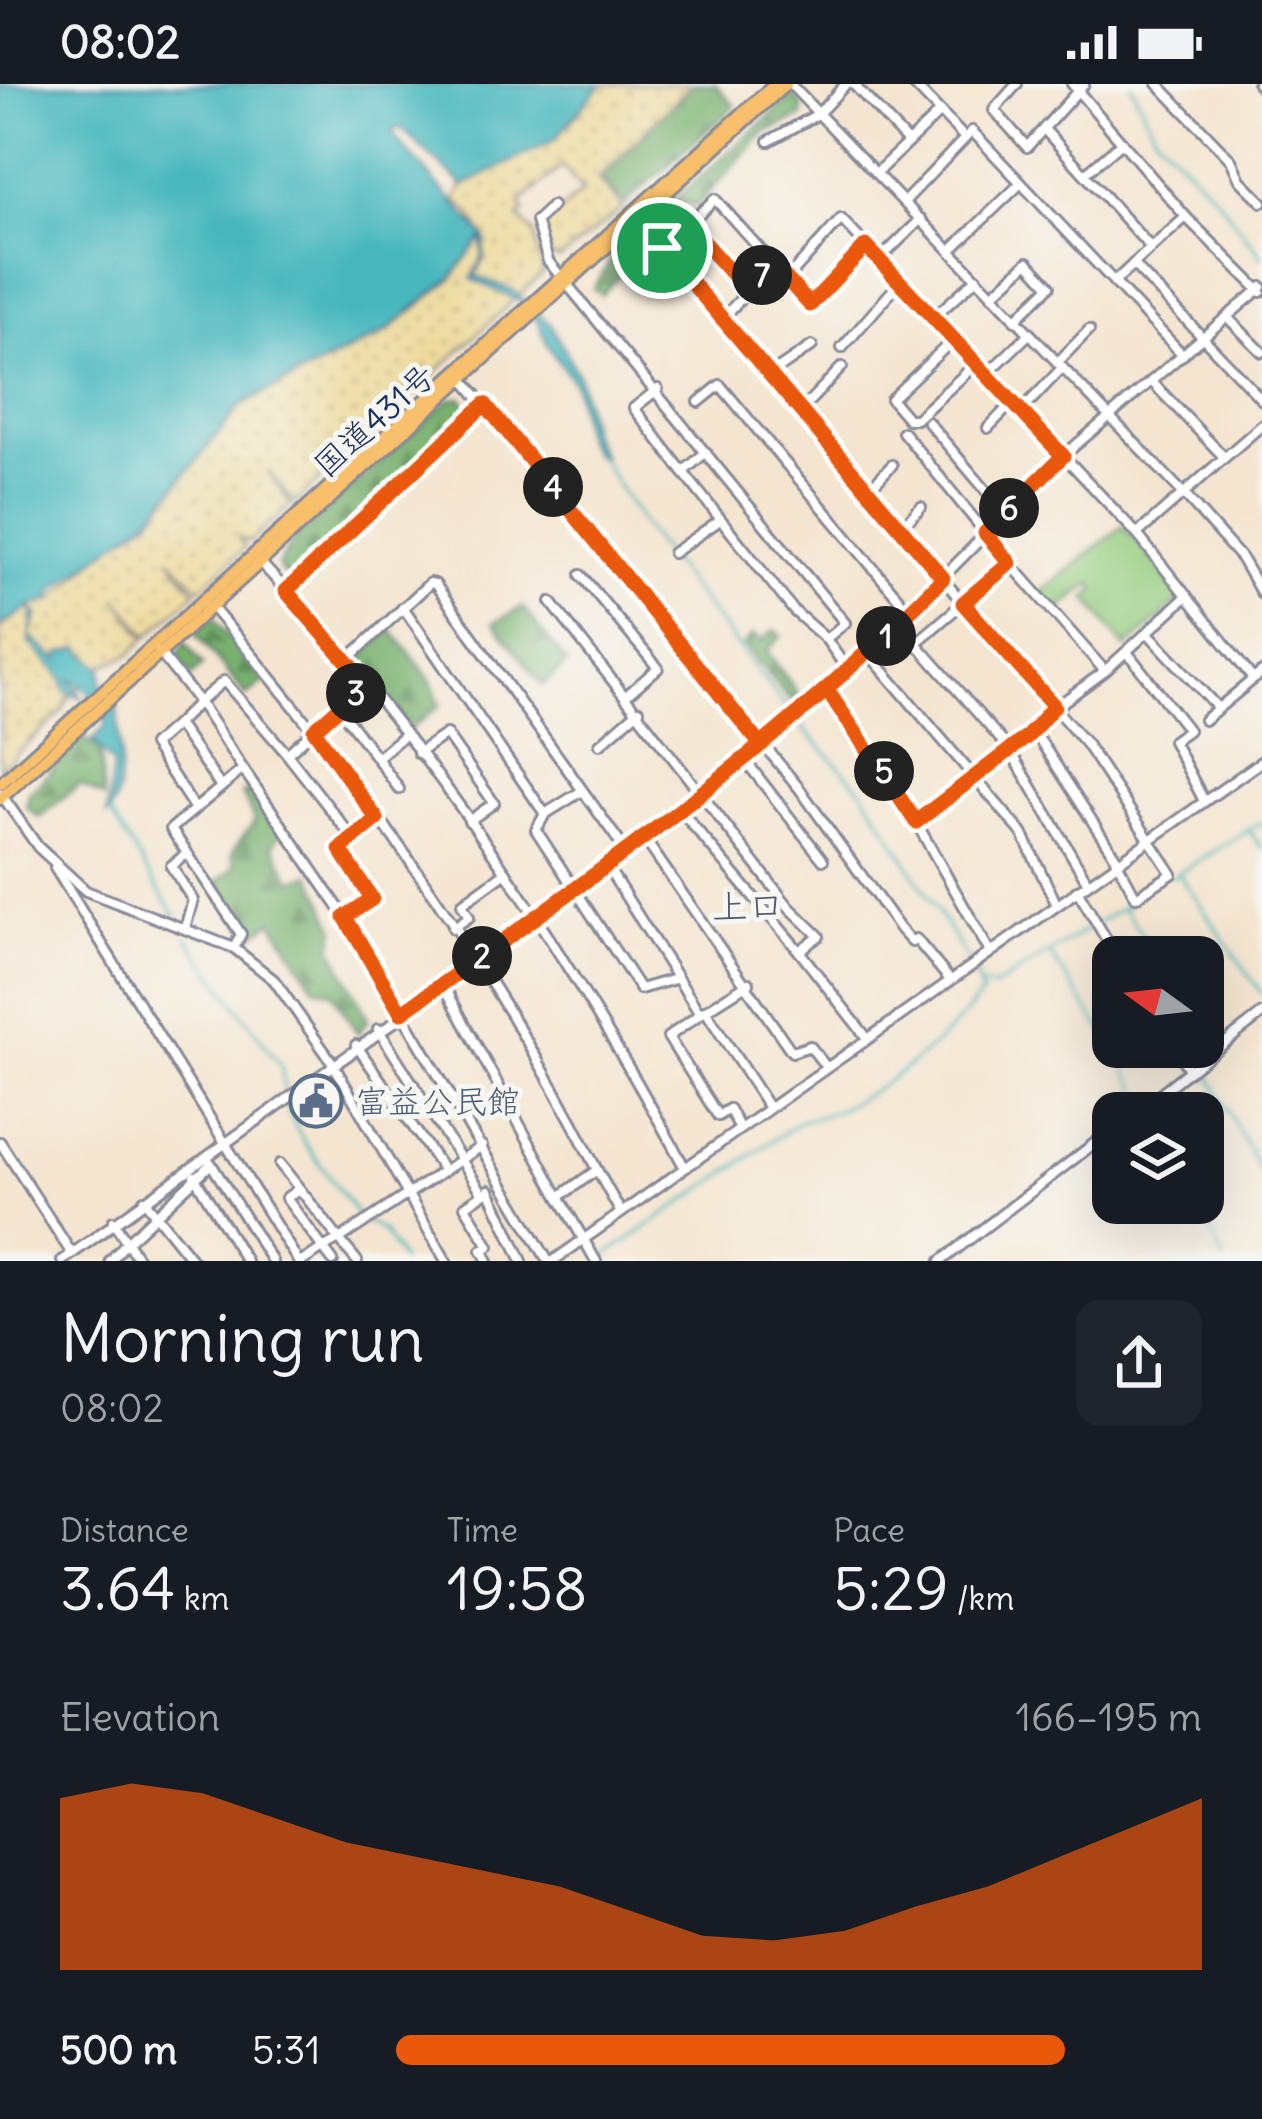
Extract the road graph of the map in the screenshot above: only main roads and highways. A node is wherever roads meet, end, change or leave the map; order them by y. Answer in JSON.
{"nodes":[{"id":1,"x":775,"y":84,"type":"edge"},
{"id":2,"x":788,"y":84,"type":"edge"},
{"id":3,"x":566,"y":280,"type":"junction"},
{"id":4,"x":533,"y":310,"type":"junction"},
{"id":5,"x":256,"y":557,"type":"junction"},
{"id":6,"x":109,"y":691,"type":"junction"},
{"id":7,"x":1,"y":793,"type":"edge"}],
"edges":[{"from":1,"to":3,"type":"highway","name":"国道431号"},
{"from":2,"to":3,"type":"highway","name":"国道431号"},
{"from":3,"to":4,"type":"highway","name":"国道431号"},
{"from":4,"to":5,"type":"highway","name":"国道431号"},
{"from":4,"to":5,"type":"highway","name":"国道431号"},
{"from":5,"to":6,"type":"highway","name":"国道431号"},
{"from":5,"to":6,"type":"highway","name":"国道431号"},
{"from":6,"to":7,"type":"highway","name":"国道431号"}]}
